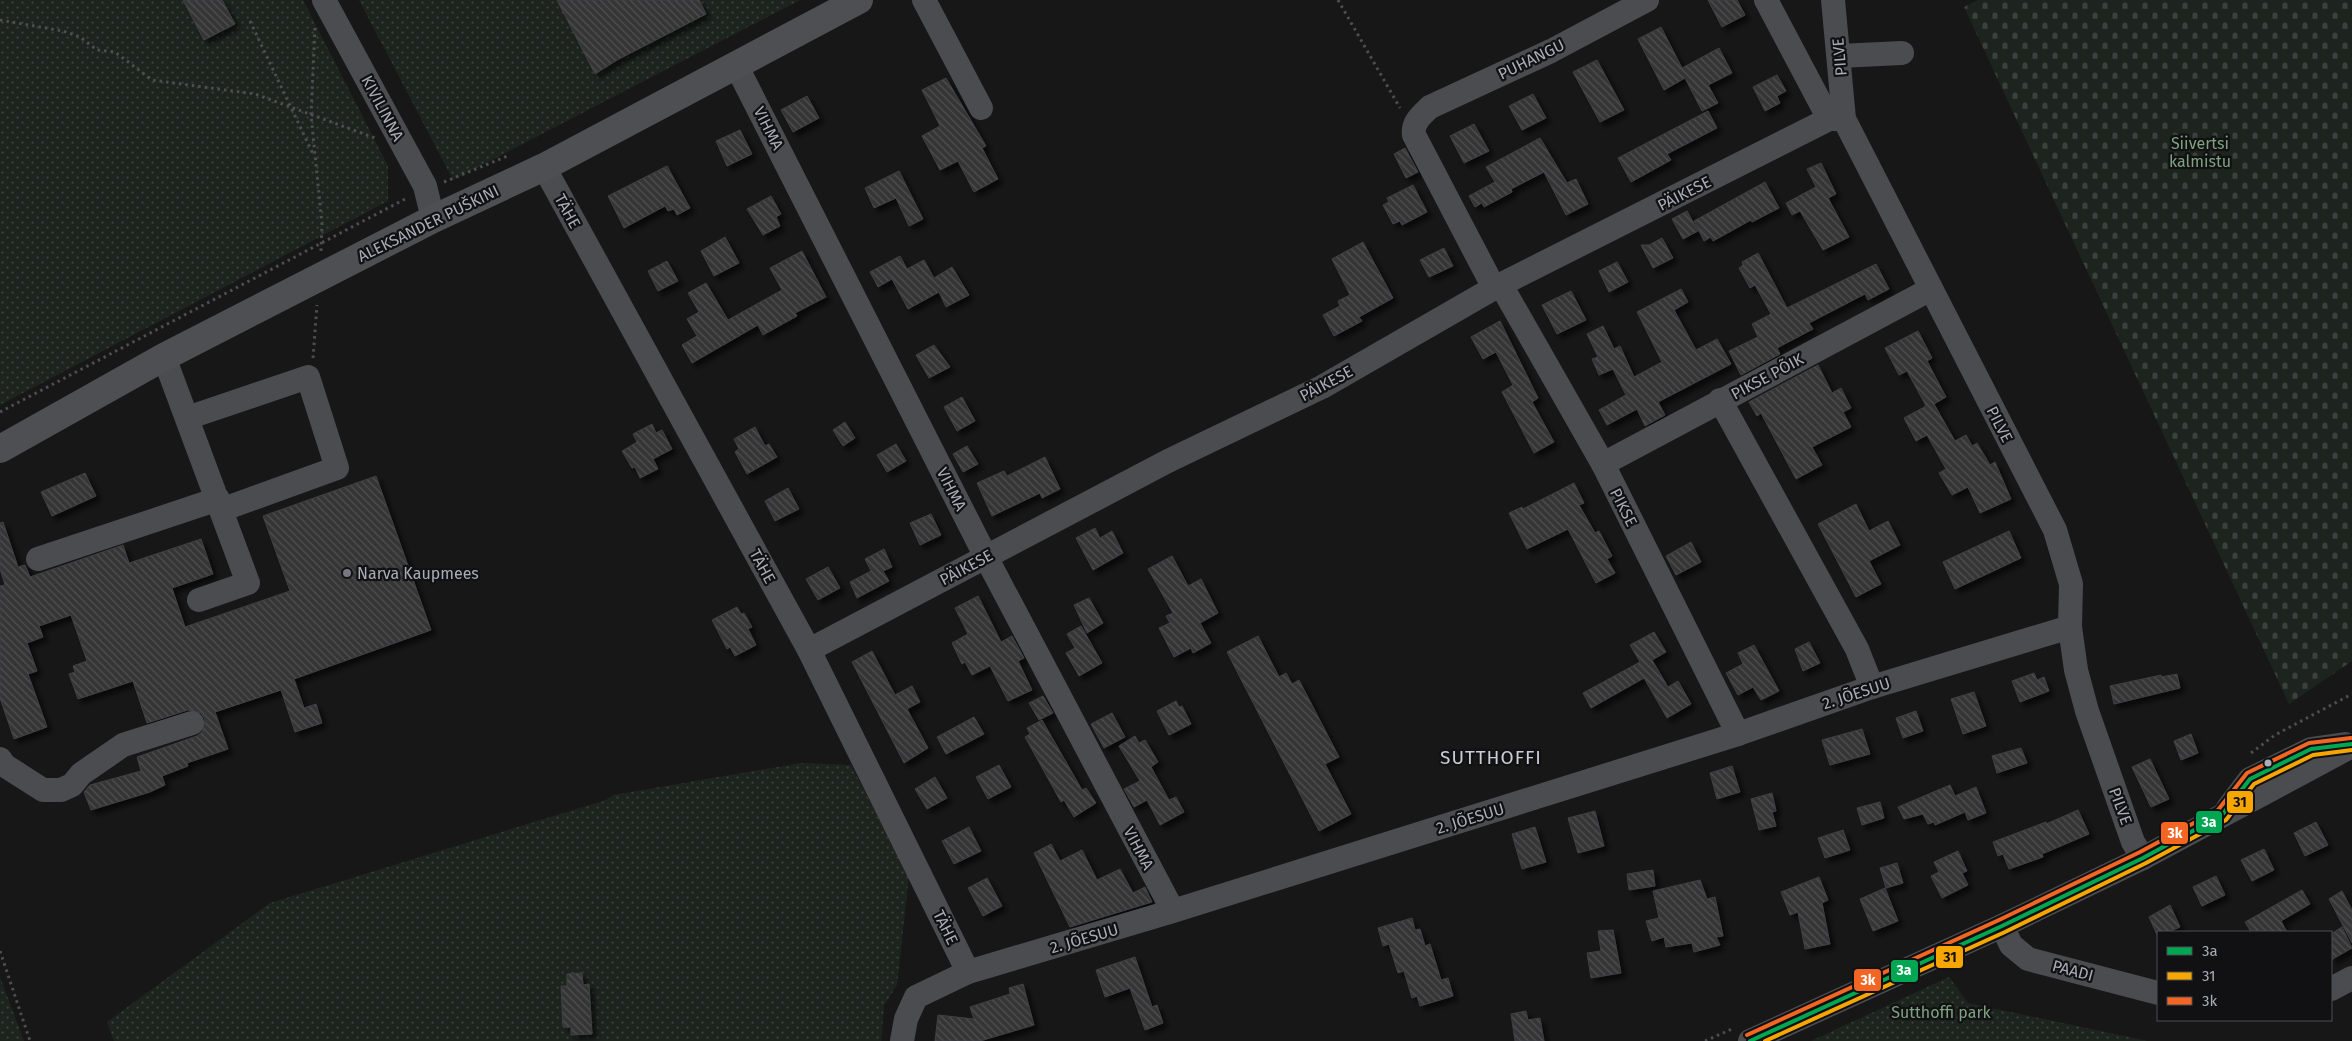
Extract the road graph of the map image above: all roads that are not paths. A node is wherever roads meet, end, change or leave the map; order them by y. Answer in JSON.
{"nodes":[{"id":1,"x":324,"y":0,"type":"edge"},
{"id":2,"x":858,"y":0,"type":"edge"},
{"id":3,"x":924,"y":0,"type":"edge"},
{"id":4,"x":1647,"y":0,"type":"edge"},
{"id":5,"x":1766,"y":0,"type":"edge"},
{"id":6,"x":1833,"y":0,"type":"edge"},
{"id":7,"x":1902,"y":53,"type":"dead end"},
{"id":8,"x":1839,"y":56,"type":"junction"},
{"id":9,"x":736,"y":65,"type":"junction"},
{"id":10,"x":981,"y":108,"type":"dead end"},
{"id":11,"x":1836,"y":119,"type":"junction"},
{"id":12,"x":1416,"y":120,"type":"joint"},
{"id":13,"x":544,"y":167,"type":"junction"},
{"id":14,"x":433,"y":219,"type":"junction"},
{"id":15,"x":1498,"y":286,"type":"junction"},
{"id":16,"x":1931,"y":289,"type":"junction"},
{"id":17,"x":164,"y":357,"type":"junction"},
{"id":18,"x":1720,"y":400,"type":"junction"},
{"id":19,"x":187,"y":418,"type":"junction"},
{"id":20,"x":0,"y":449,"type":"edge"},
{"id":21,"x":1603,"y":464,"type":"junction"},
{"id":22,"x":219,"y":504,"type":"junction"},
{"id":23,"x":986,"y":557,"type":"junction"},
{"id":24,"x":38,"y":559,"type":"dead end"},
{"id":25,"x":199,"y":600,"type":"dead end"},
{"id":26,"x":2070,"y":627,"type":"junction"},
{"id":27,"x":809,"y":650,"type":"junction"},
{"id":28,"x":1872,"y":687,"type":"junction"},
{"id":29,"x":192,"y":724,"type":"dead end"},
{"id":30,"x":1738,"y":734,"type":"junction"},
{"id":31,"x":2352,"y":745,"type":"edge"},
{"id":32,"x":0,"y":759,"type":"edge"},
{"id":33,"x":2143,"y":858,"type":"junction"},
{"id":34,"x":1172,"y":912,"type":"junction"},
{"id":35,"x":2002,"y":926,"type":"junction"},
{"id":36,"x":968,"y":972,"type":"junction"},
{"id":37,"x":2352,"y":978,"type":"edge"},
{"id":38,"x":2332,"y":988,"type":"edge"},
{"id":39,"x":2157,"y":993,"type":"edge"},
{"id":40,"x":1744,"y":1033,"type":"edge"},
{"id":41,"x":902,"y":1041,"type":"edge"}],
"edges":[{"from":1,"to":14,"type":"street","name":"KIVILINNA"},
{"from":2,"to":9,"type":"main road","name":"ALEKSANDER PUŠKINI"},
{"from":3,"to":10,"type":"street"},
{"from":4,"to":12,"type":"street","name":"PUHANGU"},
{"from":5,"to":11,"type":"street"},
{"from":6,"to":8,"type":"street","name":"PILVE"},
{"from":7,"to":8,"type":"street"},
{"from":8,"to":11,"type":"street","name":"PILVE"},
{"from":9,"to":13,"type":"main road","name":"ALEKSANDER PUŠKINI"},
{"from":9,"to":23,"type":"street","name":"VIHMA"},
{"from":11,"to":15,"type":"street","name":"PÄIKESE"},
{"from":11,"to":16,"type":"street","name":"PILVE"},
{"from":12,"to":15,"type":"street","name":"PIKSE"},
{"from":13,"to":14,"type":"main road","name":"ALEKSANDER PUŠKINI"},
{"from":13,"to":27,"type":"street","name":"TÄHE"},
{"from":14,"to":17,"type":"main road","name":"ALEKSANDER PUŠKINI"},
{"from":15,"to":21,"type":"street","name":"PIKSE"},
{"from":15,"to":23,"type":"street","name":"PÄIKESE"},
{"from":16,"to":18,"type":"street","name":"PIKSE PÕIK"},
{"from":16,"to":26,"type":"street","name":"PILVE"},
{"from":17,"to":19,"type":"street"},
{"from":17,"to":20,"type":"main road","name":"ALEKSANDER PUŠKINI"},
{"from":18,"to":21,"type":"street","name":"PIKSE PÕIK"},
{"from":18,"to":28,"type":"street"},
{"from":19,"to":22,"type":"street"},
{"from":19,"to":22,"type":"street"},
{"from":21,"to":30,"type":"street","name":"PIKSE"},
{"from":22,"to":24,"type":"street"},
{"from":22,"to":25,"type":"street"},
{"from":23,"to":27,"type":"street","name":"PÄIKESE"},
{"from":23,"to":34,"type":"street","name":"VIHMA"},
{"from":26,"to":28,"type":"street","name":"2. JÕESUU"},
{"from":26,"to":33,"type":"street","name":"PILVE"},
{"from":27,"to":36,"type":"street","name":"TÄHE"},
{"from":28,"to":30,"type":"street","name":"2. JÕESUU"},
{"from":29,"to":32,"type":"street"},
{"from":30,"to":34,"type":"street","name":"2. JÕESUU"},
{"from":31,"to":33,"type":"street"},
{"from":33,"to":35,"type":"street"},
{"from":34,"to":36,"type":"street","name":"2. JÕESUU"},
{"from":35,"to":39,"type":"street","name":"PAADI"},
{"from":35,"to":40,"type":"street"},
{"from":36,"to":41,"type":"street","name":"2. JÕESUU"},
{"from":37,"to":38,"type":"street"}]}
